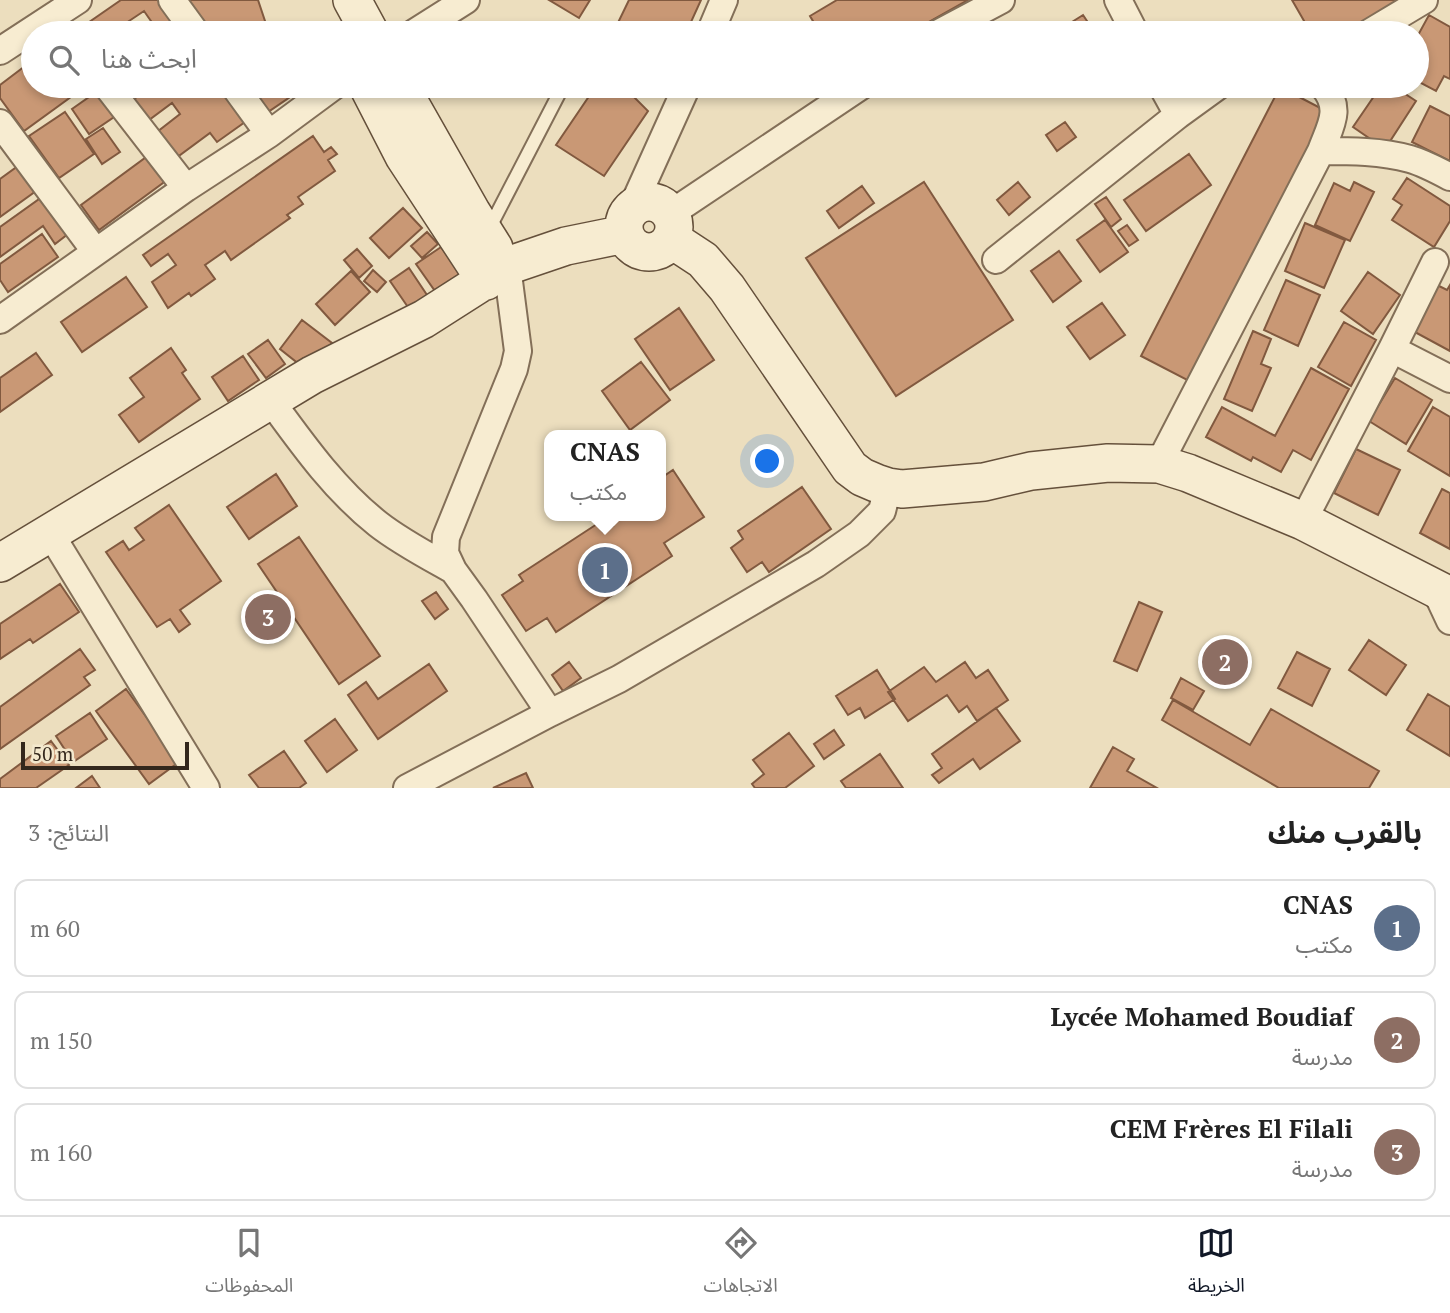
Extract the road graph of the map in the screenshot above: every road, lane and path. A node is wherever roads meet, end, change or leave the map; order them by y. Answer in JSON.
{"nodes":[{"id":1,"x":78,"y":0,"type":"edge"},
{"id":2,"x":172,"y":0,"type":"edge"},
{"id":3,"x":326,"y":0,"type":"edge"},
{"id":4,"x":352,"y":0,"type":"edge"},
{"id":5,"x":466,"y":0,"type":"edge"},
{"id":6,"x":724,"y":0,"type":"edge"},
{"id":7,"x":1001,"y":0,"type":"edge"},
{"id":8,"x":1118,"y":0,"type":"edge"},
{"id":9,"x":1424,"y":0,"type":"edge"},
{"id":10,"x":53,"y":17,"type":"edge"},
{"id":11,"x":187,"y":21,"type":"edge"},
{"id":12,"x":336,"y":21,"type":"edge"},
{"id":13,"x":363,"y":21,"type":"edge"},
{"id":14,"x":433,"y":21,"type":"edge"},
{"id":15,"x":715,"y":21,"type":"edge"},
{"id":16,"x":962,"y":21,"type":"edge"},
{"id":17,"x":1129,"y":21,"type":"edge"},
{"id":18,"x":1389,"y":21,"type":"edge"},
{"id":19,"x":21,"y":38,"type":"edge"},
{"id":20,"x":0,"y":51,"type":"edge"},
{"id":21,"x":116,"y":98,"type":"edge"},
{"id":22,"x":243,"y":98,"type":"edge"},
{"id":23,"x":318,"y":98,"type":"edge"},
{"id":24,"x":374,"y":98,"type":"edge"},
{"id":25,"x":407,"y":98,"type":"edge"},
{"id":26,"x":557,"y":98,"type":"edge"},
{"id":27,"x":682,"y":98,"type":"edge"},
{"id":28,"x":845,"y":98,"type":"edge"},
{"id":29,"x":1169,"y":98,"type":"edge"},
{"id":30,"x":1201,"y":98,"type":"edge"},
{"id":31,"x":1331,"y":98,"type":"edge"},
{"id":32,"x":1178,"y":115,"type":"junction"},
{"id":33,"x":0,"y":123,"type":"edge"},
{"id":34,"x":269,"y":134,"type":"junction"},
{"id":35,"x":1321,"y":151,"type":"junction"},
{"id":36,"x":1450,"y":177,"type":"edge"},
{"id":37,"x":186,"y":188,"type":"junction"},
{"id":38,"x":628,"y":222,"type":"junction"},
{"id":39,"x":671,"y":227,"type":"junction"},
{"id":40,"x":485,"y":236,"type":"junction"},
{"id":41,"x":95,"y":251,"type":"junction"},
{"id":42,"x":996,"y":260,"type":"dead end"},
{"id":43,"x":1435,"y":262,"type":"dead end"},
{"id":44,"x":496,"y":273,"type":"junction"},
{"id":45,"x":2,"y":315,"type":"edge"},
{"id":46,"x":1392,"y":349,"type":"junction"},
{"id":47,"x":1450,"y":379,"type":"edge"},
{"id":48,"x":271,"y":401,"type":"junction"},
{"id":49,"x":1159,"y":464,"type":"junction"},
{"id":50,"x":888,"y":487,"type":"junction"},
{"id":51,"x":1303,"y":521,"type":"junction"},
{"id":52,"x":50,"y":533,"type":"junction"},
{"id":53,"x":0,"y":563,"type":"edge"},
{"id":54,"x":453,"y":570,"type":"junction"},
{"id":55,"x":1445,"y":602,"type":"edge"},
{"id":56,"x":550,"y":713,"type":"junction"},
{"id":57,"x":206,"y":788,"type":"edge"},
{"id":58,"x":407,"y":788,"type":"edge"}],
"edges":[{"from":1,"to":10,"type":"street"},
{"from":2,"to":11,"type":"street"},
{"from":3,"to":12,"type":"main road"},
{"from":4,"to":13,"type":"main road"},
{"from":5,"to":14,"type":"street"},
{"from":6,"to":15,"type":"street"},
{"from":7,"to":16,"type":"street"},
{"from":8,"to":17,"type":"street"},
{"from":9,"to":18,"type":"street"},
{"from":19,"to":20,"type":"street"},
{"from":21,"to":37,"type":"street"},
{"from":22,"to":34,"type":"street"},
{"from":23,"to":34,"type":"street"},
{"from":24,"to":44,"type":"main road"},
{"from":25,"to":40,"type":"main road"},
{"from":26,"to":40,"type":"lane"},
{"from":27,"to":38,"type":"street"},
{"from":28,"to":39,"type":"street"},
{"from":29,"to":32,"type":"street"},
{"from":30,"to":32,"type":"street"},
{"from":31,"to":35,"type":"street"},
{"from":32,"to":42,"type":"street"},
{"from":33,"to":41,"type":"street"},
{"from":34,"to":37,"type":"street"},
{"from":35,"to":36,"type":"street"},
{"from":35,"to":49,"type":"street"},
{"from":37,"to":41,"type":"street"},
{"from":38,"to":39,"type":"main road"},
{"from":38,"to":44,"type":"main road"},
{"from":39,"to":50,"type":"main road"},
{"from":40,"to":44,"type":"main road"},
{"from":41,"to":45,"type":"street"},
{"from":43,"to":46,"type":"street"},
{"from":44,"to":48,"type":"main road"},
{"from":44,"to":54,"type":"street"},
{"from":46,"to":47,"type":"street"},
{"from":46,"to":51,"type":"street"},
{"from":48,"to":52,"type":"main road"},
{"from":48,"to":54,"type":"street"},
{"from":49,"to":50,"type":"main road"},
{"from":49,"to":51,"type":"main road"},
{"from":50,"to":56,"type":"street"},
{"from":51,"to":55,"type":"main road"},
{"from":52,"to":53,"type":"main road"},
{"from":52,"to":57,"type":"street"},
{"from":54,"to":56,"type":"street"},
{"from":56,"to":58,"type":"street"}]}
